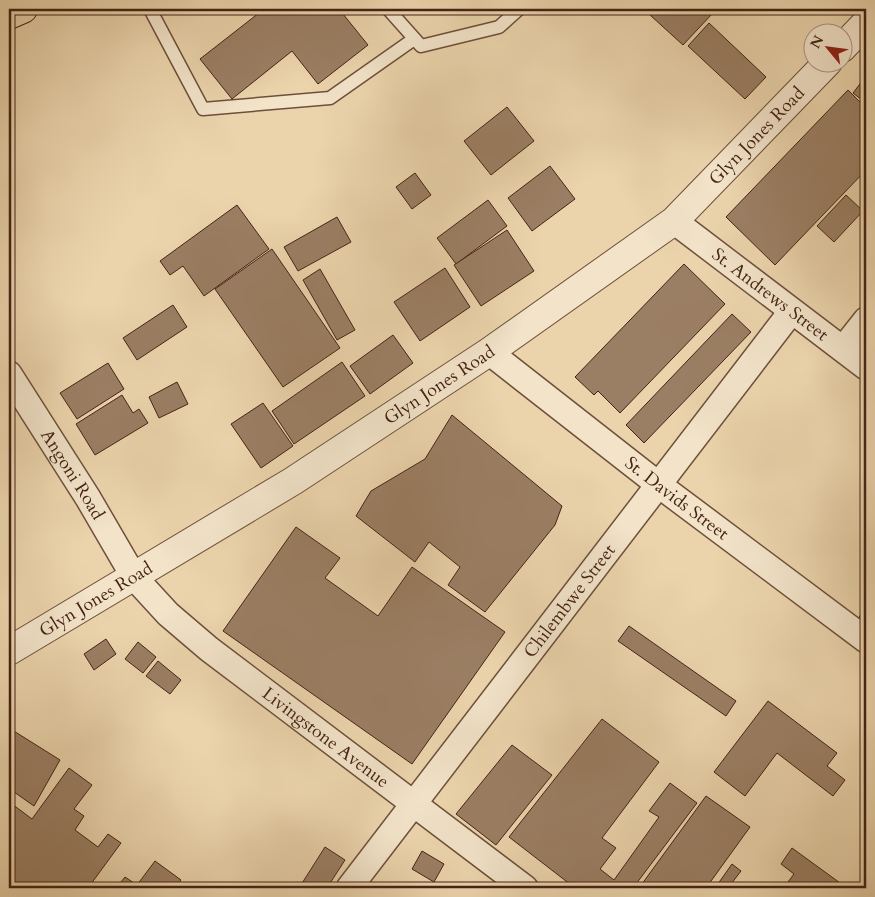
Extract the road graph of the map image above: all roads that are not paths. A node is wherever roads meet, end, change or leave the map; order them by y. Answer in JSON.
{"nodes":[{"id":1,"x":23,"y":9,"type":"edge"},
{"id":2,"x":150,"y":9,"type":"edge"},
{"id":3,"x":388,"y":9,"type":"edge"},
{"id":4,"x":519,"y":9,"type":"edge"},
{"id":5,"x":9,"y":15,"type":"edge"},
{"id":6,"x":866,"y":23,"type":"edge"},
{"id":7,"x":852,"y":38,"type":"edge"},
{"id":8,"x":414,"y":39,"type":"junction"},
{"id":9,"x":818,"y":72,"type":"edge"},
{"id":10,"x":674,"y":221,"type":"junction"},
{"id":11,"x":791,"y":312,"type":"junction"},
{"id":12,"x":866,"y":320,"type":"edge"},
{"id":13,"x":843,"y":349,"type":"junction"},
{"id":14,"x":489,"y":352,"type":"junction"},
{"id":15,"x":866,"y":367,"type":"edge"},
{"id":16,"x":9,"y":374,"type":"edge"},
{"id":17,"x":659,"y":485,"type":"junction"},
{"id":18,"x":134,"y":576,"type":"junction"},
{"id":19,"x":866,"y":640,"type":"edge"},
{"id":20,"x":9,"y":651,"type":"edge"},
{"id":21,"x":414,"y":804,"type":"junction"},
{"id":22,"x":349,"y":888,"type":"edge"},
{"id":23,"x":525,"y":888,"type":"edge"}],
"edges":[{"from":1,"to":5,"type":"highway"},
{"from":2,"to":8,"type":"lane"},
{"from":3,"to":8,"type":"lane"},
{"from":4,"to":8,"type":"lane"},
{"from":6,"to":7,"type":"street"},
{"from":9,"to":10,"type":"street","name":"Glyn Jones Road"},
{"from":10,"to":11,"type":"street","name":"St. Andrews Street"},
{"from":10,"to":14,"type":"street","name":"Glyn Jones Road"},
{"from":11,"to":13,"type":"street","name":"St. Andrews Street"},
{"from":11,"to":17,"type":"street","name":"Chilembwe Street"},
{"from":12,"to":13,"type":"street"},
{"from":13,"to":15,"type":"street","name":"St. Andrews Street"},
{"from":14,"to":17,"type":"street","name":"St. Davids Street"},
{"from":14,"to":18,"type":"street","name":"Glyn Jones Road"},
{"from":16,"to":18,"type":"street","name":"Angoni Road"},
{"from":17,"to":19,"type":"street","name":"St. Davids Street"},
{"from":17,"to":21,"type":"street","name":"Chilembwe Street"},
{"from":18,"to":20,"type":"street","name":"Glyn Jones Road"},
{"from":18,"to":21,"type":"street","name":"Livingstone Avenue"},
{"from":21,"to":22,"type":"street","name":"Chilembwe Street"},
{"from":21,"to":23,"type":"street","name":"Livingstone Avenue"}]}
